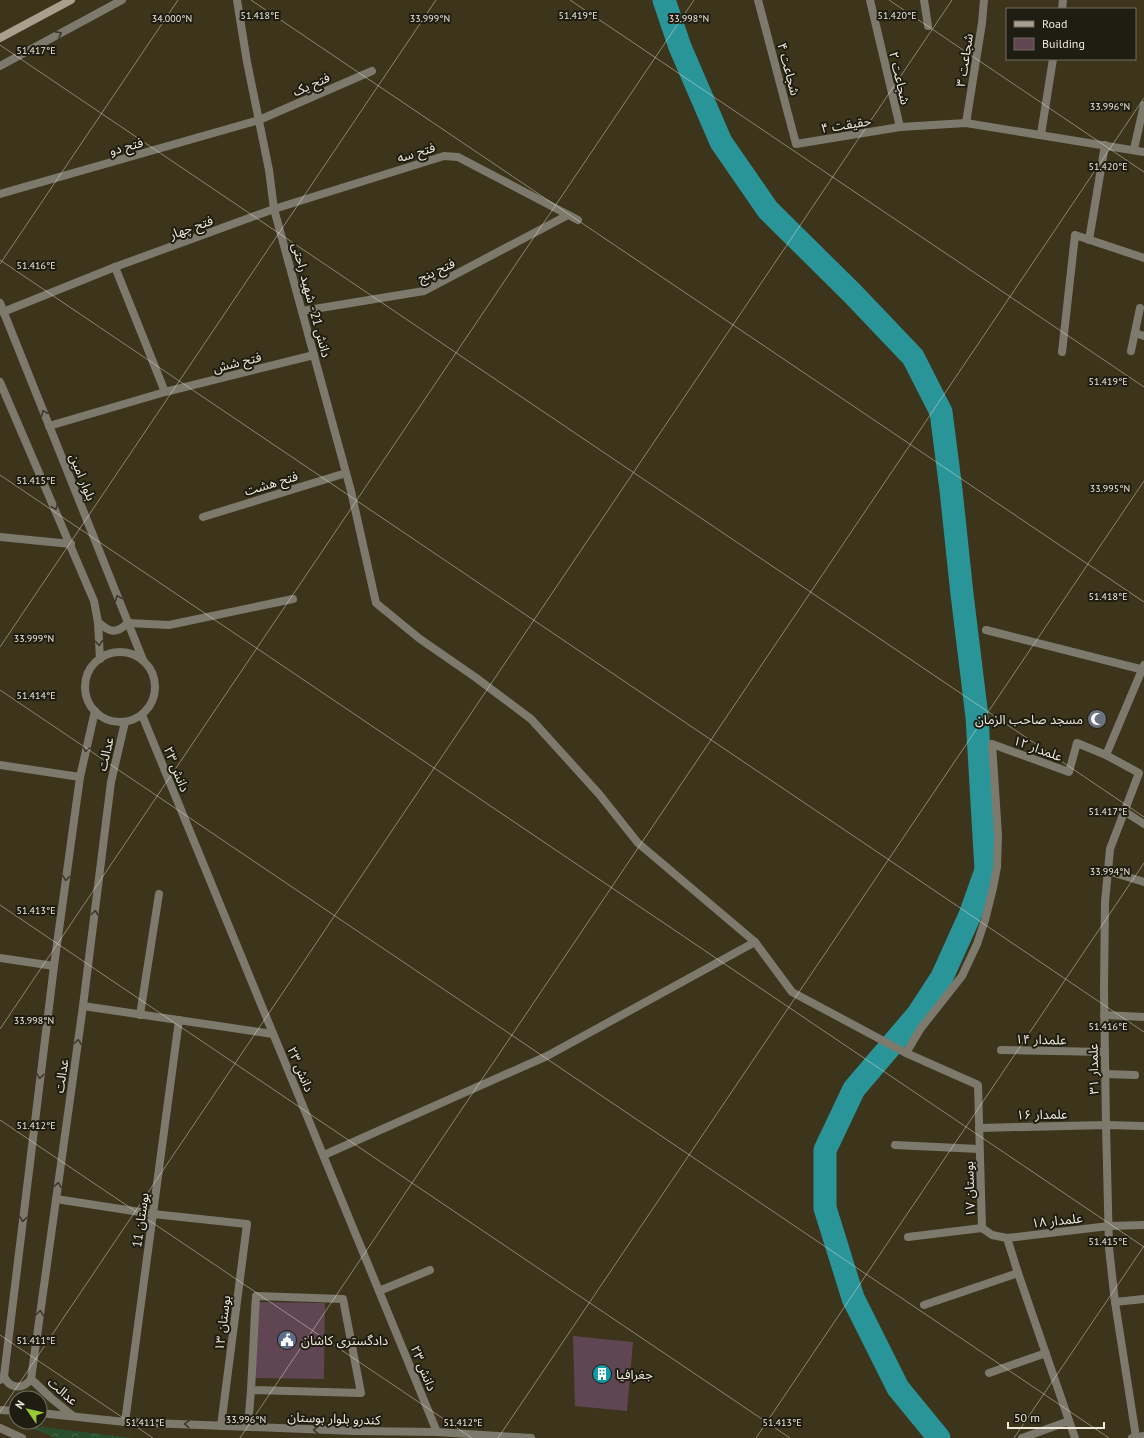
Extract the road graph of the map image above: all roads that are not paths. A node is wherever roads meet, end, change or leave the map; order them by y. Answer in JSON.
{"nodes":[{"id":1,"x":71,"y":0,"type":"edge"},
{"id":2,"x":122,"y":0,"type":"edge"},
{"id":3,"x":237,"y":0,"type":"edge"},
{"id":4,"x":758,"y":0,"type":"edge"},
{"id":5,"x":870,"y":0,"type":"edge"},
{"id":6,"x":924,"y":0,"type":"edge"},
{"id":7,"x":984,"y":0,"type":"edge"},
{"id":8,"x":928,"y":26,"type":"dead end"},
{"id":9,"x":0,"y":38,"type":"edge"},
{"id":10,"x":1054,"y":60,"type":"edge"},
{"id":11,"x":0,"y":66,"type":"edge"},
{"id":12,"x":372,"y":71,"type":"dead end"},
{"id":13,"x":1144,"y":105,"type":"edge"},
{"id":14,"x":259,"y":120,"type":"junction"},
{"id":15,"x":966,"y":123,"type":"junction"},
{"id":16,"x":900,"y":127,"type":"junction"},
{"id":17,"x":1041,"y":134,"type":"junction"},
{"id":18,"x":796,"y":144,"type":"joint"},
{"id":19,"x":1105,"y":145,"type":"junction"},
{"id":20,"x":1134,"y":149,"type":"junction"},
{"id":21,"x":1144,"y":152,"type":"edge"},
{"id":22,"x":0,"y":194,"type":"edge"},
{"id":23,"x":274,"y":209,"type":"junction"},
{"id":24,"x":568,"y":215,"type":"junction"},
{"id":25,"x":578,"y":220,"type":"dead end"},
{"id":26,"x":1090,"y":240,"type":"junction"},
{"id":27,"x":1144,"y":258,"type":"edge"},
{"id":28,"x":115,"y":267,"type":"junction"},
{"id":29,"x":0,"y":303,"type":"edge"},
{"id":30,"x":1140,"y":308,"type":"dead end"},
{"id":31,"x":302,"y":311,"type":"junction"},
{"id":32,"x":3,"y":312,"type":"junction"},
{"id":33,"x":1135,"y":333,"type":"junction"},
{"id":34,"x":1144,"y":336,"type":"edge"},
{"id":35,"x":1131,"y":350,"type":"dead end"},
{"id":36,"x":1062,"y":352,"type":"dead end"},
{"id":37,"x":314,"y":354,"type":"junction"},
{"id":38,"x":0,"y":382,"type":"edge"},
{"id":39,"x":165,"y":392,"type":"junction"},
{"id":40,"x":49,"y":426,"type":"junction"},
{"id":41,"x":346,"y":472,"type":"junction"},
{"id":42,"x":203,"y":516,"type":"dead end"},
{"id":43,"x":0,"y":537,"type":"edge"},
{"id":44,"x":71,"y":544,"type":"junction"},
{"id":45,"x":293,"y":599,"type":"dead end"},
{"id":46,"x":98,"y":622,"type":"junction"},
{"id":47,"x":128,"y":623,"type":"junction"},
{"id":48,"x":986,"y":630,"type":"dead end"},
{"id":49,"x":100,"y":659,"type":"junction"},
{"id":50,"x":143,"y":660,"type":"junction"},
{"id":51,"x":1143,"y":668,"type":"edge"},
{"id":52,"x":95,"y":711,"type":"junction"},
{"id":53,"x":142,"y":715,"type":"junction"},
{"id":54,"x":125,"y":722,"type":"junction"},
{"id":55,"x":1077,"y":743,"type":"joint"},
{"id":56,"x":1106,"y":755,"type":"junction"},
{"id":57,"x":0,"y":765,"type":"edge"},
{"id":58,"x":80,"y":777,"type":"junction"},
{"id":59,"x":1124,"y":811,"type":"junction"},
{"id":60,"x":1144,"y":824,"type":"edge"},
{"id":61,"x":1108,"y":871,"type":"junction"},
{"id":62,"x":1144,"y":882,"type":"edge"},
{"id":63,"x":159,"y":894,"type":"dead end"},
{"id":64,"x":755,"y":942,"type":"junction"},
{"id":65,"x":0,"y":958,"type":"edge"},
{"id":66,"x":54,"y":966,"type":"junction"},
{"id":67,"x":83,"y":1006,"type":"junction"},
{"id":68,"x":140,"y":1015,"type":"junction"},
{"id":69,"x":1104,"y":1015,"type":"junction"},
{"id":70,"x":1144,"y":1017,"type":"edge"},
{"id":71,"x":179,"y":1020,"type":"junction"},
{"id":72,"x":273,"y":1034,"type":"junction"},
{"id":73,"x":1001,"y":1050,"type":"dead end"},
{"id":74,"x":1104,"y":1052,"type":"junction"},
{"id":75,"x":906,"y":1053,"type":"junction"},
{"id":76,"x":1105,"y":1074,"type":"junction"},
{"id":77,"x":1135,"y":1075,"type":"dead end"},
{"id":78,"x":1106,"y":1125,"type":"junction"},
{"id":79,"x":1144,"y":1126,"type":"edge"},
{"id":80,"x":979,"y":1128,"type":"junction"},
{"id":81,"x":895,"y":1146,"type":"dead end"},
{"id":82,"x":979,"y":1149,"type":"junction"},
{"id":83,"x":324,"y":1155,"type":"junction"},
{"id":84,"x":56,"y":1198,"type":"junction"},
{"id":85,"x":153,"y":1214,"type":"junction"},
{"id":86,"x":1144,"y":1225,"type":"edge"},
{"id":87,"x":1109,"y":1226,"type":"junction"},
{"id":88,"x":982,"y":1228,"type":"junction"},
{"id":89,"x":908,"y":1237,"type":"dead end"},
{"id":90,"x":1007,"y":1238,"type":"junction"},
{"id":91,"x":430,"y":1270,"type":"dead end"},
{"id":92,"x":1018,"y":1273,"type":"junction"},
{"id":93,"x":380,"y":1291,"type":"junction"},
{"id":94,"x":1144,"y":1299,"type":"edge"},
{"id":95,"x":1115,"y":1302,"type":"junction"},
{"id":96,"x":924,"y":1305,"type":"dead end"},
{"id":97,"x":1046,"y":1353,"type":"junction"},
{"id":98,"x":989,"y":1373,"type":"dead end"},
{"id":99,"x":2,"y":1378,"type":"edge"},
{"id":100,"x":31,"y":1379,"type":"junction"},
{"id":101,"x":251,"y":1390,"type":"junction"},
{"id":102,"x":48,"y":1414,"type":"edge"},
{"id":103,"x":73,"y":1416,"type":"junction"},
{"id":104,"x":1069,"y":1421,"type":"junction"},
{"id":105,"x":125,"y":1422,"type":"junction"},
{"id":106,"x":221,"y":1426,"type":"junction"},
{"id":107,"x":248,"y":1427,"type":"junction"},
{"id":108,"x":0,"y":1428,"type":"edge"},
{"id":109,"x":437,"y":1432,"type":"junction"},
{"id":110,"x":1137,"y":1437,"type":"edge"},
{"id":111,"x":22,"y":1438,"type":"edge"},
{"id":112,"x":531,"y":1438,"type":"edge"},
{"id":113,"x":1022,"y":1438,"type":"edge"},
{"id":114,"x":1075,"y":1438,"type":"edge"}],
"edges":[{"from":1,"to":9,"type":"main road"},
{"from":11,"to":2,"type":"street","one_way":true},
{"from":3,"to":14,"type":"street","name":"دانش 21 - شهید راحتی"},
{"from":4,"to":18,"type":"street","name":"شجاعت ۴"},
{"from":5,"to":16,"type":"street","name":"شجاعت ۲"},
{"from":6,"to":8,"type":"street"},
{"from":7,"to":15,"type":"street","name":"شجاعت ۳"},
{"from":10,"to":17,"type":"street"},
{"from":12,"to":14,"type":"street","name":"فتح یک"},
{"from":13,"to":20,"type":"street"},
{"from":14,"to":22,"type":"street","name":"فتح دو"},
{"from":14,"to":23,"type":"street","name":"دانش 21 - شهید راحتی"},
{"from":15,"to":16,"type":"street","name":"حقیقت ۴"},
{"from":15,"to":17,"type":"street","name":"حقیقت ۴"},
{"from":16,"to":18,"type":"street","name":"حقیقت ۴"},
{"from":17,"to":19,"type":"street","name":"حقیقت ۴"},
{"from":19,"to":20,"type":"street","name":"حقیقت ۴"},
{"from":19,"to":26,"type":"street"},
{"from":20,"to":21,"type":"street","name":"حقیقت ۴"},
{"from":23,"to":24,"type":"street","name":"فتح سه"},
{"from":23,"to":28,"type":"street","name":"فتح چهار"},
{"from":23,"to":31,"type":"street","name":"دانش 21 - شهید راحتی"},
{"from":24,"to":25,"type":"street","name":"فتح سه"},
{"from":24,"to":31,"type":"street","name":"فتح پنج"},
{"from":26,"to":27,"type":"street"},
{"from":26,"to":36,"type":"street"},
{"from":28,"to":32,"type":"street","name":"فتح چهار"},
{"from":28,"to":39,"type":"street"},
{"from":29,"to":32,"type":"street","name":"بلوار امین"},
{"from":30,"to":33,"type":"street"},
{"from":31,"to":37,"type":"street","name":"دانش 21 - شهید راحتی"},
{"from":40,"to":32,"type":"street","name":"بلوار امین","one_way":true},
{"from":33,"to":34,"type":"street"},
{"from":33,"to":35,"type":"street"},
{"from":37,"to":39,"type":"street","name":"فتح شش"},
{"from":37,"to":41,"type":"street","name":"دانش 21 - شهید راحتی"},
{"from":38,"to":44,"type":"street","one_way":true},
{"from":39,"to":40,"type":"street","name":"فتح شش"},
{"from":47,"to":40,"type":"street","name":"بلوار امین","one_way":true},
{"from":41,"to":42,"type":"street","name":"فتح هشت"},
{"from":41,"to":64,"type":"street","name":"دانش 21 - شهید راحتی"},
{"from":43,"to":44,"type":"street"},
{"from":44,"to":46,"type":"street"},
{"from":45,"to":47,"type":"street"},
{"from":46,"to":47,"type":"street"},
{"from":46,"to":49,"type":"street","one_way":true},
{"from":47,"to":50,"type":"street","name":"بلوار امین"},
{"from":48,"to":51,"type":"street"},
{"from":49,"to":50,"type":"street"},
{"from":49,"to":52,"type":"street"},
{"from":50,"to":53,"type":"street"},
{"from":51,"to":56,"type":"street"},
{"from":52,"to":54,"type":"street"},
{"from":52,"to":58,"type":"street","name":"عدالت","one_way":true},
{"from":53,"to":54,"type":"street"},
{"from":53,"to":72,"type":"street","name":"دانش ۲۳"},
{"from":67,"to":54,"type":"street","name":"عدالت","one_way":true},
{"from":55,"to":56,"type":"street","name":"علمدار ۳۱"},
{"from":55,"to":75,"type":"street","name":"علمدار ۱۲"},
{"from":56,"to":59,"type":"street","name":"علمدار ۳۱"},
{"from":57,"to":58,"type":"street"},
{"from":58,"to":66,"type":"street","name":"عدالت","one_way":true},
{"from":59,"to":60,"type":"street"},
{"from":59,"to":61,"type":"street","name":"علمدار ۳۱"},
{"from":61,"to":62,"type":"street"},
{"from":61,"to":69,"type":"street","name":"علمدار ۳۱"},
{"from":63,"to":68,"type":"street"},
{"from":64,"to":75,"type":"street"},
{"from":64,"to":83,"type":"street"},
{"from":65,"to":66,"type":"street"},
{"from":66,"to":99,"type":"street","name":"عدالت","one_way":true},
{"from":67,"to":68,"type":"street"},
{"from":84,"to":67,"type":"street","name":"عدالت","one_way":true},
{"from":68,"to":71,"type":"street"},
{"from":69,"to":70,"type":"street"},
{"from":69,"to":74,"type":"street","name":"علمدار ۳۱"},
{"from":71,"to":72,"type":"street"},
{"from":71,"to":85,"type":"street","name":"بوستان 11"},
{"from":72,"to":83,"type":"street","name":"دانش ۲۳"},
{"from":73,"to":74,"type":"street","name":"علمدار ۱۴"},
{"from":74,"to":76,"type":"street","name":"علمدار ۳۱"},
{"from":75,"to":80,"type":"street","name":"بوستان ۱۷"},
{"from":76,"to":77,"type":"street"},
{"from":76,"to":78,"type":"street","name":"علمدار ۳۱"},
{"from":78,"to":79,"type":"street","name":"علمدار ۱۶"},
{"from":78,"to":80,"type":"street","name":"علمدار ۱۶"},
{"from":78,"to":87,"type":"street","name":"علمدار ۳۱"},
{"from":80,"to":82,"type":"street","name":"بوستان ۱۷"},
{"from":81,"to":82,"type":"street"},
{"from":82,"to":88,"type":"street","name":"بوستان ۱۷"},
{"from":83,"to":93,"type":"street","name":"دانش ۲۳"},
{"from":84,"to":85,"type":"street"},
{"from":100,"to":84,"type":"street","name":"عدالت","one_way":true},
{"from":85,"to":105,"type":"street","name":"بوستان 11"},
{"from":85,"to":106,"type":"street","name":"بوستان ۱۳"},
{"from":86,"to":87,"type":"street","name":"علمدار ۱۸"},
{"from":87,"to":90,"type":"street","name":"علمدار ۱۸"},
{"from":87,"to":95,"type":"street","name":"علمدار ۳۱"},
{"from":88,"to":89,"type":"street"},
{"from":88,"to":90,"type":"street","name":"بوستان ۱۷"},
{"from":90,"to":92,"type":"street"},
{"from":91,"to":93,"type":"street"},
{"from":92,"to":96,"type":"street"},
{"from":92,"to":97,"type":"street"},
{"from":93,"to":109,"type":"street","name":"دانش ۲۳"},
{"from":94,"to":95,"type":"street"},
{"from":95,"to":110,"type":"street","name":"علمدار ۳۱"},
{"from":97,"to":98,"type":"street"},
{"from":97,"to":104,"type":"street"},
{"from":99,"to":100,"type":"street"},
{"from":100,"to":103,"type":"street","name":"عدالت"},
{"from":101,"to":101,"type":"street"},
{"from":101,"to":107,"type":"street"},
{"from":102,"to":103,"type":"street","name":"کندرو بلوار بوستان"},
{"from":103,"to":105,"type":"street","name":"کندرو بلوار بوستان"},
{"from":104,"to":113,"type":"street"},
{"from":104,"to":114,"type":"street"},
{"from":106,"to":105,"type":"street","name":"کندرو بلوار بوستان","one_way":true},
{"from":106,"to":107,"type":"street","name":"کندرو بلوار بوستان"},
{"from":109,"to":107,"type":"street","name":"کندرو بلوار بوستان","one_way":true},
{"from":108,"to":111,"type":"street"},
{"from":109,"to":112,"type":"street","name":"کندرو بلوار بوستان"}]}
